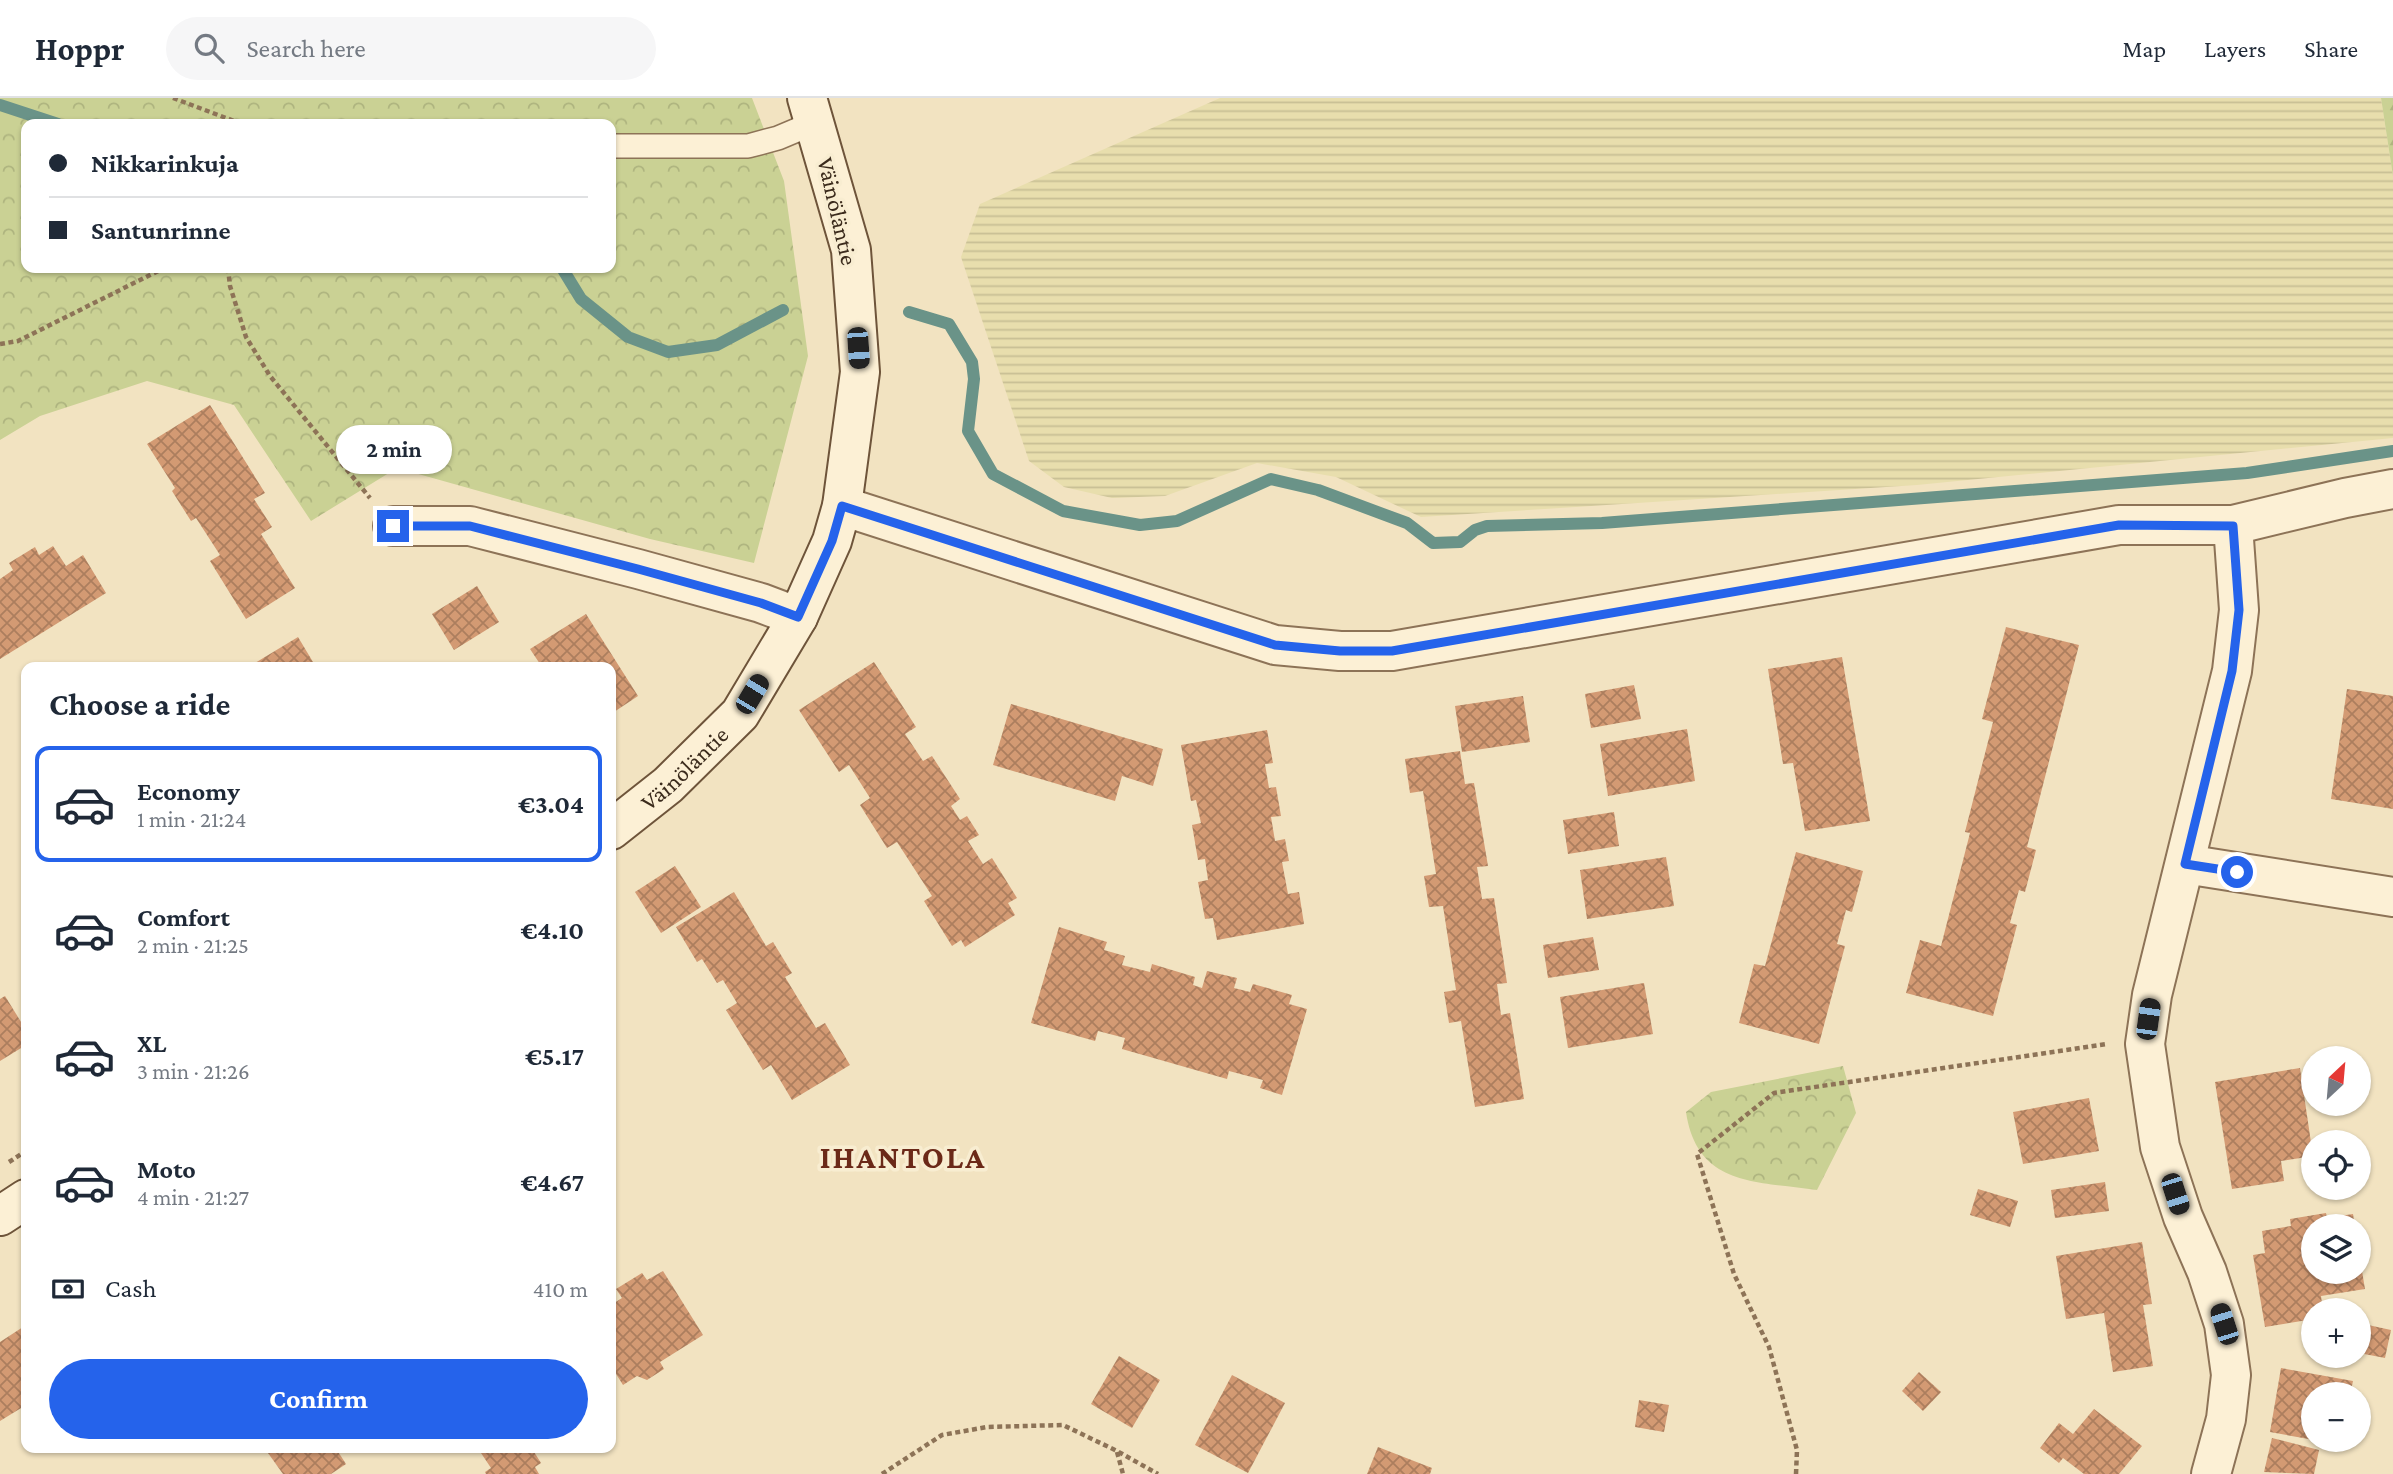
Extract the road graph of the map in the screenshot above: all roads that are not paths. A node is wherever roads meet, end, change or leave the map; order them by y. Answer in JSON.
{"nodes":[{"id":1,"x":811,"y":110,"type":"edge"},
{"id":2,"x":616,"y":146,"type":"edge"},
{"id":3,"x":2393,"y":489,"type":"edge"},
{"id":4,"x":842,"y":506,"type":"junction"},
{"id":5,"x":393,"y":526,"type":"road end"},
{"id":6,"x":2233,"y":526,"type":"junction"},
{"id":7,"x":798,"y":617,"type":"junction"},
{"id":8,"x":616,"y":826,"type":"edge"},
{"id":9,"x":2185,"y":864,"type":"junction"},
{"id":10,"x":2393,"y":897,"type":"edge"},
{"id":11,"x":21,"y":1202,"type":"edge"},
{"id":12,"x":0,"y":1216,"type":"edge"},
{"id":13,"x":2211,"y":1474,"type":"edge"}],
"edges":[{"from":1,"to":2,"type":"lane"},
{"from":1,"to":4,"type":"street","name":"Väinöläntie"},
{"from":3,"to":6,"type":"street"},
{"from":4,"to":6,"type":"street"},
{"from":4,"to":7,"type":"street","name":"Väinöläntie"},
{"from":5,"to":7,"type":"street"},
{"from":6,"to":9,"type":"street"},
{"from":7,"to":8,"type":"street","name":"Väinöläntie"},
{"from":9,"to":10,"type":"street"},
{"from":9,"to":13,"type":"street"},
{"from":11,"to":12,"type":"street"}]}
